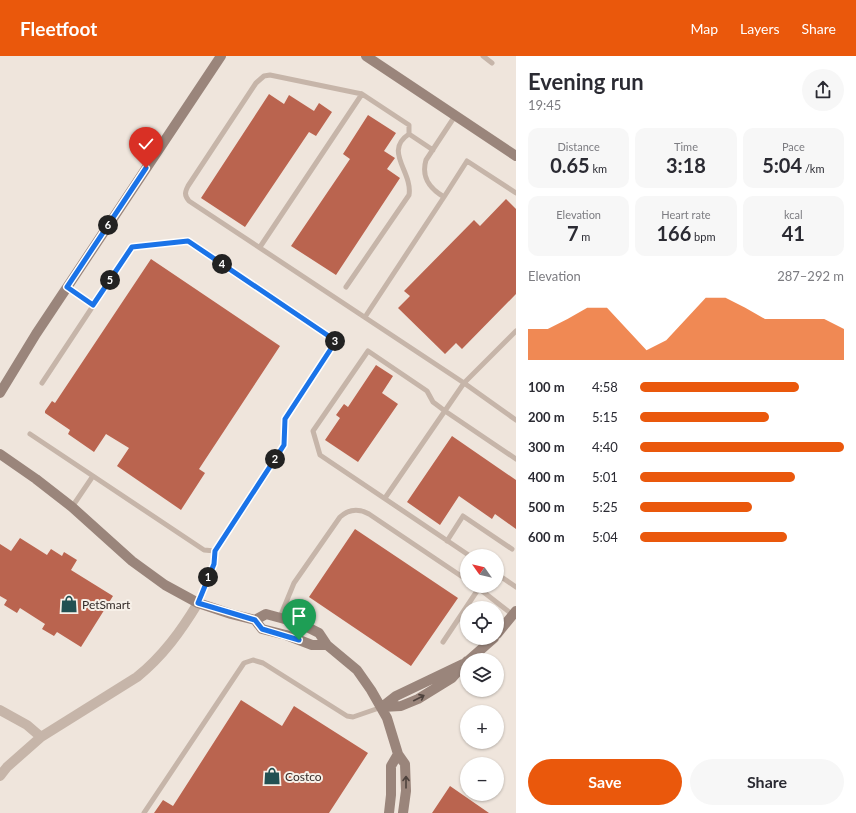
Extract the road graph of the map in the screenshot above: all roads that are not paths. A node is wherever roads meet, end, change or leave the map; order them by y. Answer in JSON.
{"nodes":[{"id":1,"x":221,"y":56,"type":"edge"},
{"id":2,"x":366,"y":56,"type":"edge"},
{"id":3,"x":482,"y":56,"type":"edge"},
{"id":4,"x":492,"y":63,"type":"dead end"},
{"id":5,"x":362,"y":94,"type":"junction"},
{"id":6,"x":455,"y":116,"type":"junction"},
{"id":7,"x":409,"y":134,"type":"junction"},
{"id":8,"x":433,"y":150,"type":"junction"},
{"id":9,"x":516,"y":156,"type":"edge"},
{"id":10,"x":516,"y":193,"type":"edge"},
{"id":11,"x":444,"y":197,"type":"junction"},
{"id":12,"x":260,"y":248,"type":"junction"},
{"id":13,"x":67,"y":287,"type":"junction"},
{"id":14,"x":346,"y":287,"type":"dead end"},
{"id":15,"x":93,"y":305,"type":"junction"},
{"id":16,"x":365,"y":317,"type":"junction"},
{"id":17,"x":516,"y":331,"type":"edge"},
{"id":18,"x":464,"y":382,"type":"junction"},
{"id":19,"x":42,"y":383,"type":"dead end"},
{"id":20,"x":0,"y":393,"type":"edge"},
{"id":21,"x":445,"y":411,"type":"junction"},
{"id":22,"x":516,"y":420,"type":"edge"},
{"id":23,"x":30,"y":434,"type":"dead end"},
{"id":24,"x":0,"y":454,"type":"edge"},
{"id":25,"x":516,"y":459,"type":"edge"},
{"id":26,"x":93,"y":476,"type":"junction"},
{"id":27,"x":385,"y":498,"type":"junction"},
{"id":28,"x":72,"y":507,"type":"junction"},
{"id":29,"x":447,"y":541,"type":"junction"},
{"id":30,"x":460,"y":549,"type":"edge"},
{"id":31,"x":512,"y":549,"type":"dead end"},
{"id":32,"x":215,"y":551,"type":"junction"},
{"id":33,"x":460,"y":575,"type":"edge"},
{"id":34,"x":504,"y":579,"type":"edge"},
{"id":35,"x":516,"y":587,"type":"edge"},
{"id":36,"x":473,"y":593,"type":"edge"},
{"id":37,"x":486,"y":593,"type":"edge"},
{"id":38,"x":198,"y":603,"type":"junction"},
{"id":39,"x":514,"y":613,"type":"edge"},
{"id":40,"x":280,"y":617,"type":"junction"},
{"id":41,"x":255,"y":620,"type":"junction"},
{"id":42,"x":504,"y":625,"type":"edge"},
{"id":43,"x":443,"y":642,"type":"dead end"},
{"id":44,"x":327,"y":645,"type":"junction"},
{"id":45,"x":486,"y":645,"type":"edge"},
{"id":46,"x":477,"y":653,"type":"edge"},
{"id":47,"x":460,"y":669,"type":"edge"},
{"id":48,"x":382,"y":707,"type":"junction"},
{"id":49,"x":0,"y":710,"type":"edge"},
{"id":50,"x":41,"y":737,"type":"junction"},
{"id":51,"x":398,"y":754,"type":"junction"},
{"id":52,"x":0,"y":776,"type":"edge"},
{"id":53,"x":144,"y":813,"type":"edge"},
{"id":54,"x":389,"y":813,"type":"edge"},
{"id":55,"x":403,"y":813,"type":"edge"}],
"edges":[{"from":1,"to":13,"type":"street"},
{"from":2,"to":6,"type":"street"},
{"from":3,"to":4,"type":"lane"},
{"from":5,"to":7,"type":"lane"},
{"from":5,"to":12,"type":"lane"},
{"from":5,"to":12,"type":"lane"},
{"from":6,"to":8,"type":"lane"},
{"from":6,"to":9,"type":"street"},
{"from":7,"to":8,"type":"lane"},
{"from":7,"to":14,"type":"lane"},
{"from":8,"to":11,"type":"lane"},
{"from":10,"to":11,"type":"lane"},
{"from":11,"to":16,"type":"lane"},
{"from":12,"to":16,"type":"lane"},
{"from":13,"to":15,"type":"lane"},
{"from":13,"to":20,"type":"street"},
{"from":15,"to":19,"type":"lane"},
{"from":15,"to":32,"type":"lane"},
{"from":16,"to":18,"type":"lane"},
{"from":17,"to":18,"type":"lane"},
{"from":18,"to":21,"type":"lane"},
{"from":18,"to":22,"type":"lane"},
{"from":21,"to":25,"type":"lane"},
{"from":21,"to":27,"type":"lane"},
{"from":21,"to":27,"type":"lane"},
{"from":23,"to":26,"type":"lane"},
{"from":24,"to":28,"type":"street"},
{"from":26,"to":28,"type":"lane"},
{"from":26,"to":32,"type":"lane"},
{"from":27,"to":29,"type":"lane"},
{"from":28,"to":38,"type":"street"},
{"from":29,"to":30,"type":"lane"},
{"from":29,"to":31,"type":"lane"},
{"from":32,"to":38,"type":"lane"},
{"from":33,"to":40,"type":"lane"},
{"from":34,"to":35,"type":"lane"},
{"from":36,"to":43,"type":"lane"},
{"from":37,"to":39,"type":"lane"},
{"from":38,"to":41,"type":"street"},
{"from":38,"to":50,"type":"street"},
{"from":39,"to":42,"type":"street"},
{"from":40,"to":41,"type":"street"},
{"from":40,"to":44,"type":"street"},
{"from":41,"to":44,"type":"street"},
{"from":44,"to":48,"type":"street"},
{"from":45,"to":46,"type":"street"},
{"from":47,"to":48,"type":"street"},
{"from":48,"to":51,"type":"street"},
{"from":48,"to":53,"type":"lane"},
{"from":49,"to":50,"type":"street"},
{"from":50,"to":52,"type":"street"},
{"from":51,"to":54,"type":"street"},
{"from":55,"to":51,"type":"street","one_way":true}]}
